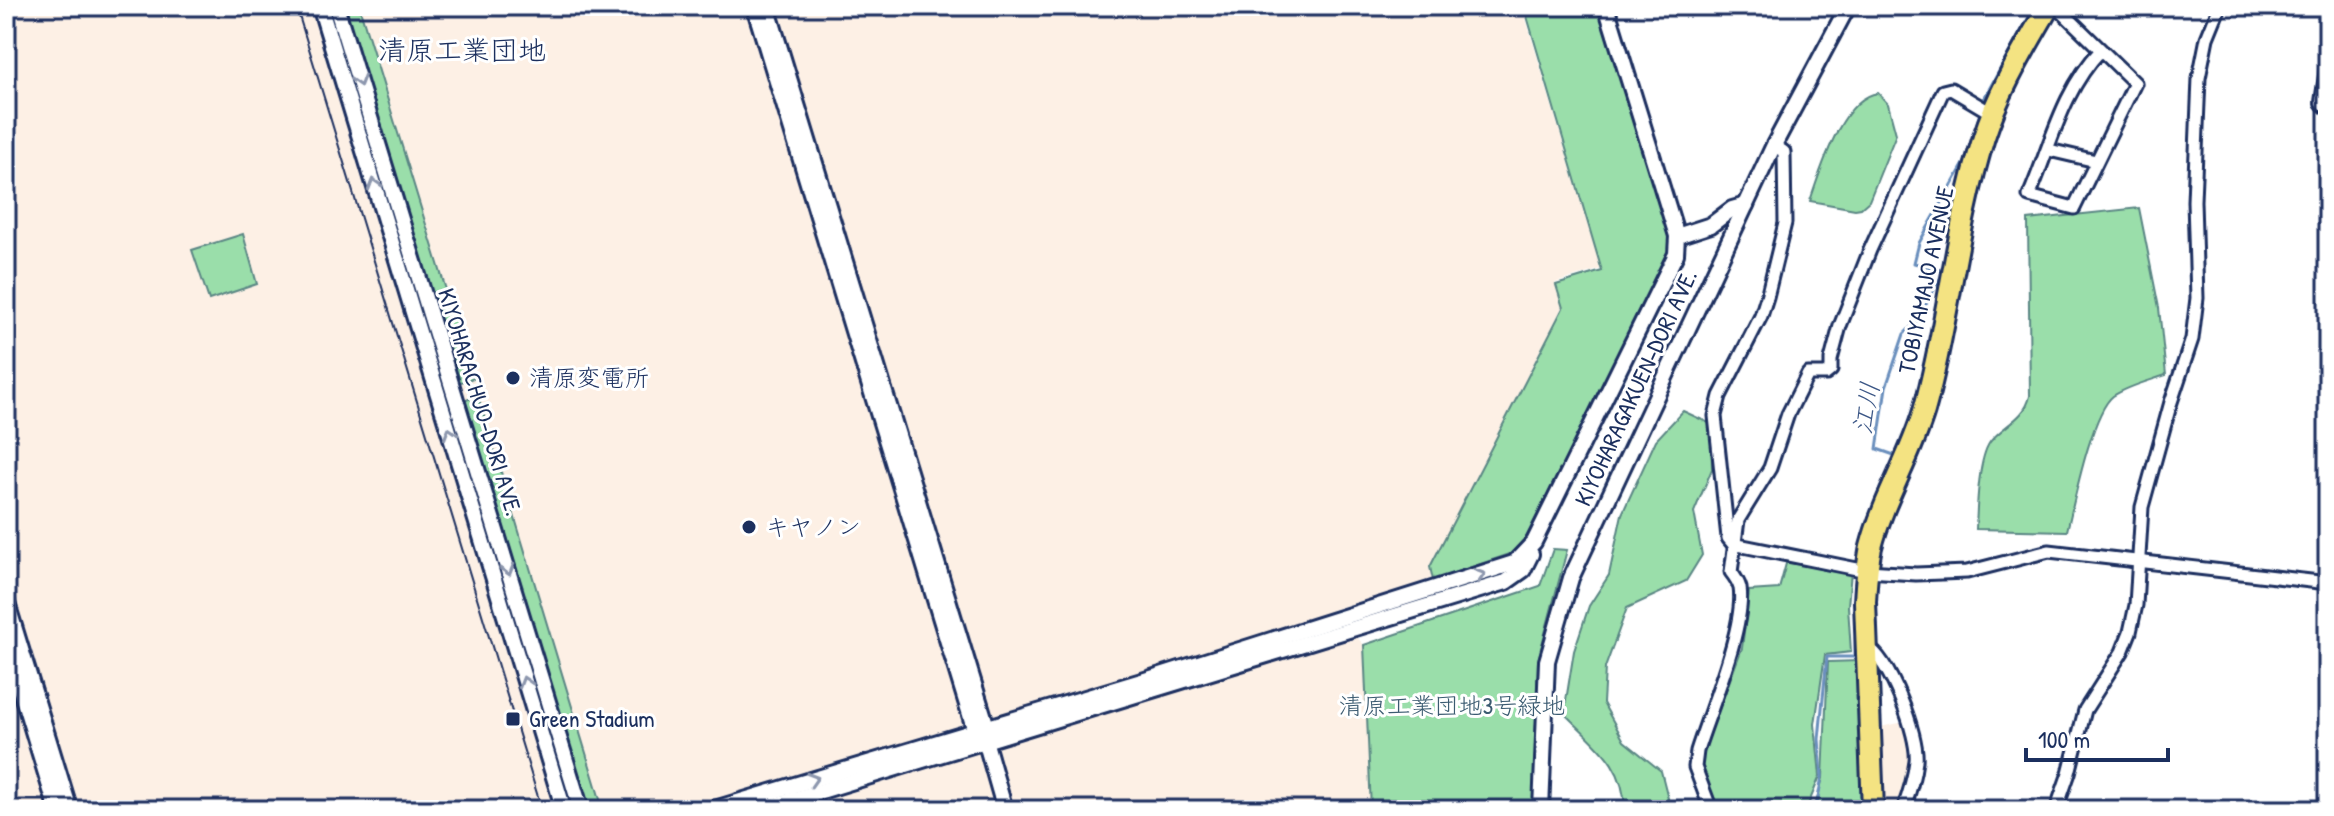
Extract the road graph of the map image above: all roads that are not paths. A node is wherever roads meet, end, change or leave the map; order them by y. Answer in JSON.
{"nodes":[{"id":1,"x":320,"y":6,"type":"edge"},
{"id":2,"x":336,"y":6,"type":"edge"},
{"id":3,"x":754,"y":6,"type":"edge"},
{"id":4,"x":767,"y":6,"type":"edge"},
{"id":5,"x":1606,"y":6,"type":"edge"},
{"id":6,"x":1848,"y":6,"type":"edge"},
{"id":7,"x":2049,"y":6,"type":"edge"},
{"id":8,"x":2056,"y":6,"type":"edge"},
{"id":9,"x":2220,"y":6,"type":"edge"},
{"id":10,"x":2101,"y":50,"type":"junction"},
{"id":11,"x":2328,"y":69,"type":"edge"},
{"id":12,"x":2328,"y":107,"type":"edge"},
{"id":13,"x":1993,"y":114,"type":"junction"},
{"id":14,"x":1774,"y":145,"type":"junction"},
{"id":15,"x":2049,"y":150,"type":"junction"},
{"id":16,"x":2096,"y":161,"type":"junction"},
{"id":17,"x":1746,"y":205,"type":"junction"},
{"id":18,"x":1677,"y":236,"type":"junction"},
{"id":19,"x":1736,"y":545,"type":"junction"},
{"id":20,"x":2138,"y":559,"type":"junction"},
{"id":21,"x":1867,"y":571,"type":"junction"},
{"id":22,"x":2328,"y":583,"type":"edge"},
{"id":23,"x":6,"y":600,"type":"edge"},
{"id":24,"x":6,"y":642,"type":"edge"},
{"id":25,"x":1867,"y":647,"type":"junction"},
{"id":26,"x":982,"y":733,"type":"junction"},
{"id":27,"x":57,"y":810,"type":"edge"},
{"id":28,"x":70,"y":810,"type":"edge"},
{"id":29,"x":564,"y":810,"type":"edge"},
{"id":30,"x":581,"y":810,"type":"edge"},
{"id":31,"x":711,"y":810,"type":"edge"},
{"id":32,"x":759,"y":810,"type":"edge"},
{"id":33,"x":1005,"y":810,"type":"edge"},
{"id":34,"x":1541,"y":810,"type":"edge"},
{"id":35,"x":1711,"y":810,"type":"edge"},
{"id":36,"x":1873,"y":810,"type":"edge"},
{"id":37,"x":1903,"y":810,"type":"edge"},
{"id":38,"x":2056,"y":810,"type":"edge"}],
"edges":[{"from":29,"to":1,"type":"street","name":"KIYOHARACHUO-DORI AVE.","one_way":true},
{"from":2,"to":30,"type":"street","name":"KIYOHARACHUO-DORI AVE.","one_way":true},
{"from":3,"to":26,"type":"street"},
{"from":4,"to":26,"type":"street"},
{"from":5,"to":18,"type":"street"},
{"from":6,"to":14,"type":"street","name":"KIYOHARAGAKUEN-DORI AVE."},
{"from":7,"to":13,"type":"highway","name":"TOBIYAMAJO AVENUE"},
{"from":8,"to":10,"type":"street"},
{"from":9,"to":20,"type":"street"},
{"from":10,"to":15,"type":"street"},
{"from":10,"to":16,"type":"street"},
{"from":11,"to":12,"type":"street"},
{"from":13,"to":19,"type":"street"},
{"from":13,"to":21,"type":"highway","name":"TOBIYAMAJO AVENUE"},
{"from":14,"to":17,"type":"street","name":"KIYOHARAGAKUEN-DORI AVE."},
{"from":14,"to":19,"type":"street"},
{"from":15,"to":16,"type":"street"},
{"from":15,"to":16,"type":"street"},
{"from":17,"to":18,"type":"street"},
{"from":17,"to":34,"type":"street","name":"KIYOHARAGAKUEN-DORI AVE."},
{"from":18,"to":26,"type":"street"},
{"from":19,"to":21,"type":"street"},
{"from":19,"to":35,"type":"street"},
{"from":20,"to":21,"type":"street"},
{"from":20,"to":22,"type":"street"},
{"from":20,"to":38,"type":"street"},
{"from":21,"to":25,"type":"highway","name":"TOBIYAMAJO AVENUE"},
{"from":23,"to":28,"type":"street"},
{"from":24,"to":27,"type":"street"},
{"from":25,"to":36,"type":"highway","name":"TOBIYAMAJO AVENUE"},
{"from":25,"to":37,"type":"street"},
{"from":31,"to":26,"type":"street","one_way":true},
{"from":26,"to":32,"type":"street"},
{"from":26,"to":33,"type":"street"}]}
